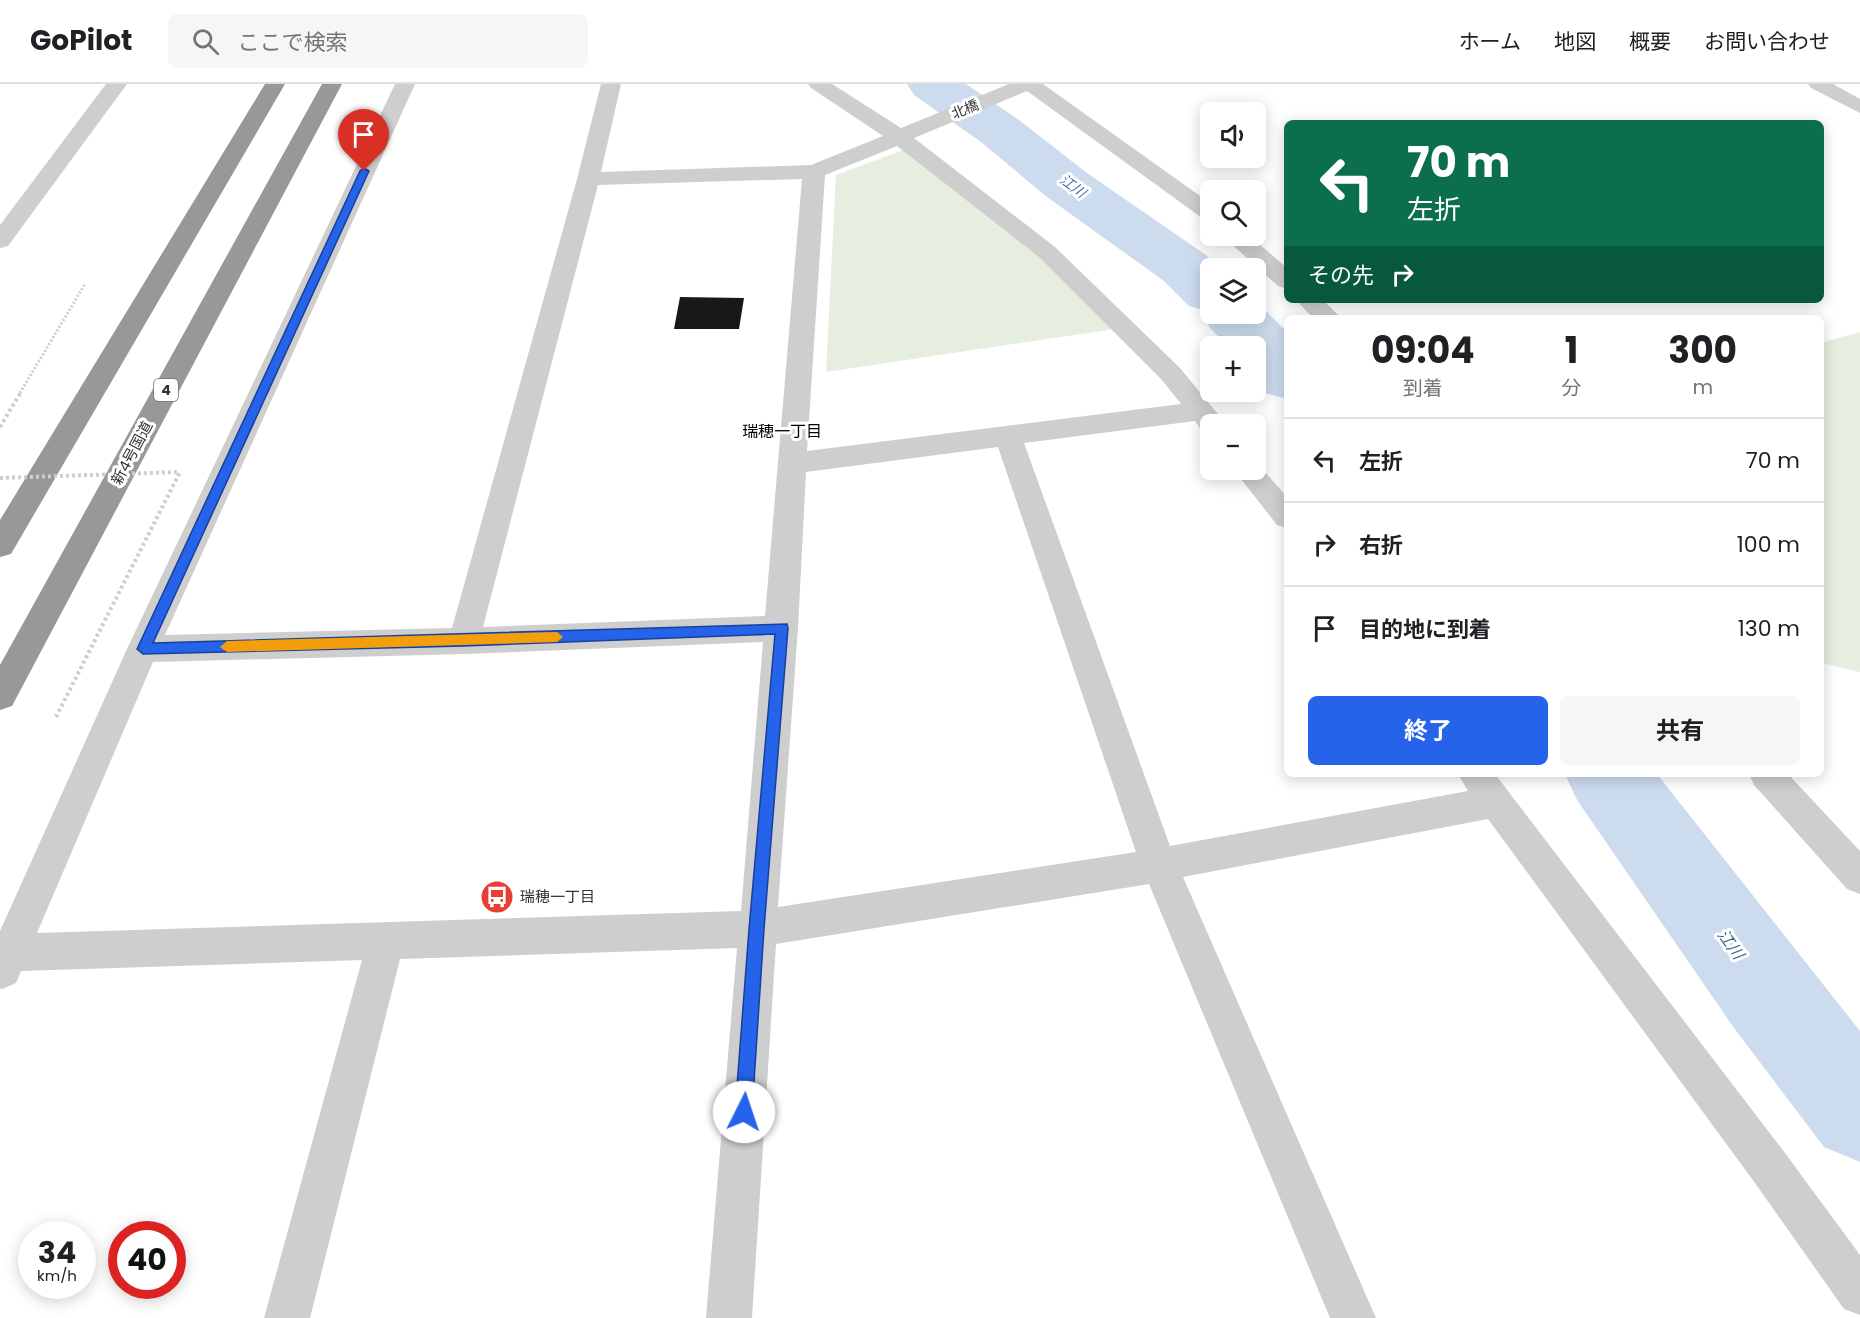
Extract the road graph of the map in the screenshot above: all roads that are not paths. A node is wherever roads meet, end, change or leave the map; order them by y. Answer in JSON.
{"nodes":[{"id":1,"x":117,"y":84,"type":"edge"},
{"id":2,"x":275,"y":84,"type":"edge"},
{"id":3,"x":332,"y":84,"type":"edge"},
{"id":4,"x":405,"y":84,"type":"edge"},
{"id":5,"x":611,"y":84,"type":"edge"},
{"id":6,"x":818,"y":84,"type":"edge"},
{"id":7,"x":1029,"y":84,"type":"edge"},
{"id":8,"x":1818,"y":84,"type":"edge"},
{"id":9,"x":1860,"y":107,"type":"edge"},
{"id":10,"x":898,"y":136,"type":"junction"},
{"id":11,"x":814,"y":172,"type":"junction"},
{"id":12,"x":588,"y":179,"type":"junction"},
{"id":13,"x":1200,"y":206,"type":"edge"},
{"id":14,"x":0,"y":241,"type":"edge"},
{"id":15,"x":1247,"y":246,"type":"edge"},
{"id":16,"x":1284,"y":278,"type":"edge"},
{"id":17,"x":1311,"y":303,"type":"edge"},
{"id":18,"x":1325,"y":315,"type":"edge"},
{"id":19,"x":1203,"y":414,"type":"edge"},
{"id":20,"x":1200,"y":419,"type":"edge"},
{"id":21,"x":1008,"y":436,"type":"junction"},
{"id":22,"x":793,"y":463,"type":"junction"},
{"id":23,"x":1256,"y":480,"type":"edge"},
{"id":24,"x":1284,"y":514,"type":"edge"},
{"id":25,"x":0,"y":546,"type":"edge"},
{"id":26,"x":782,"y":628,"type":"junction"},
{"id":27,"x":464,"y":641,"type":"junction"},
{"id":28,"x":143,"y":649,"type":"junction"},
{"id":29,"x":0,"y":696,"type":"edge"},
{"id":30,"x":1769,"y":777,"type":"edge"},
{"id":31,"x":1486,"y":788,"type":"edge"},
{"id":32,"x":1159,"y":865,"type":"junction"},
{"id":33,"x":1860,"y":877,"type":"edge"},
{"id":34,"x":756,"y":929,"type":"junction"},
{"id":35,"x":386,"y":940,"type":"junction"},
{"id":36,"x":3,"y":960,"type":"edge"},
{"id":37,"x":1860,"y":1293,"type":"edge"},
{"id":38,"x":287,"y":1318,"type":"edge"},
{"id":39,"x":729,"y":1318,"type":"edge"},
{"id":40,"x":1353,"y":1318,"type":"edge"}],
"edges":[{"from":1,"to":14,"type":"street"},
{"from":2,"to":25,"type":"highway"},
{"from":3,"to":29,"type":"highway","name":"新4号国道","number":"4"},
{"from":4,"to":28,"type":"street"},
{"from":5,"to":12,"type":"street"},
{"from":6,"to":10,"type":"street"},
{"from":7,"to":10,"type":"street","name":"北橋"},
{"from":7,"to":13,"type":"street"},
{"from":8,"to":9,"type":"street"},
{"from":10,"to":11,"type":"street","name":"北橋"},
{"from":10,"to":19,"type":"street"},
{"from":11,"to":12,"type":"street"},
{"from":11,"to":22,"type":"street"},
{"from":12,"to":27,"type":"street"},
{"from":15,"to":16,"type":"street"},
{"from":17,"to":18,"type":"street"},
{"from":20,"to":21,"type":"street"},
{"from":21,"to":22,"type":"street"},
{"from":21,"to":32,"type":"street"},
{"from":22,"to":26,"type":"street"},
{"from":23,"to":24,"type":"street"},
{"from":26,"to":27,"type":"street"},
{"from":26,"to":34,"type":"street"},
{"from":27,"to":28,"type":"street"},
{"from":28,"to":36,"type":"street"},
{"from":30,"to":33,"type":"street"},
{"from":31,"to":32,"type":"street"},
{"from":31,"to":37,"type":"street"},
{"from":32,"to":34,"type":"street"},
{"from":32,"to":40,"type":"street"},
{"from":34,"to":35,"type":"street"},
{"from":34,"to":39,"type":"street"},
{"from":35,"to":36,"type":"street"},
{"from":35,"to":38,"type":"street"}]}
